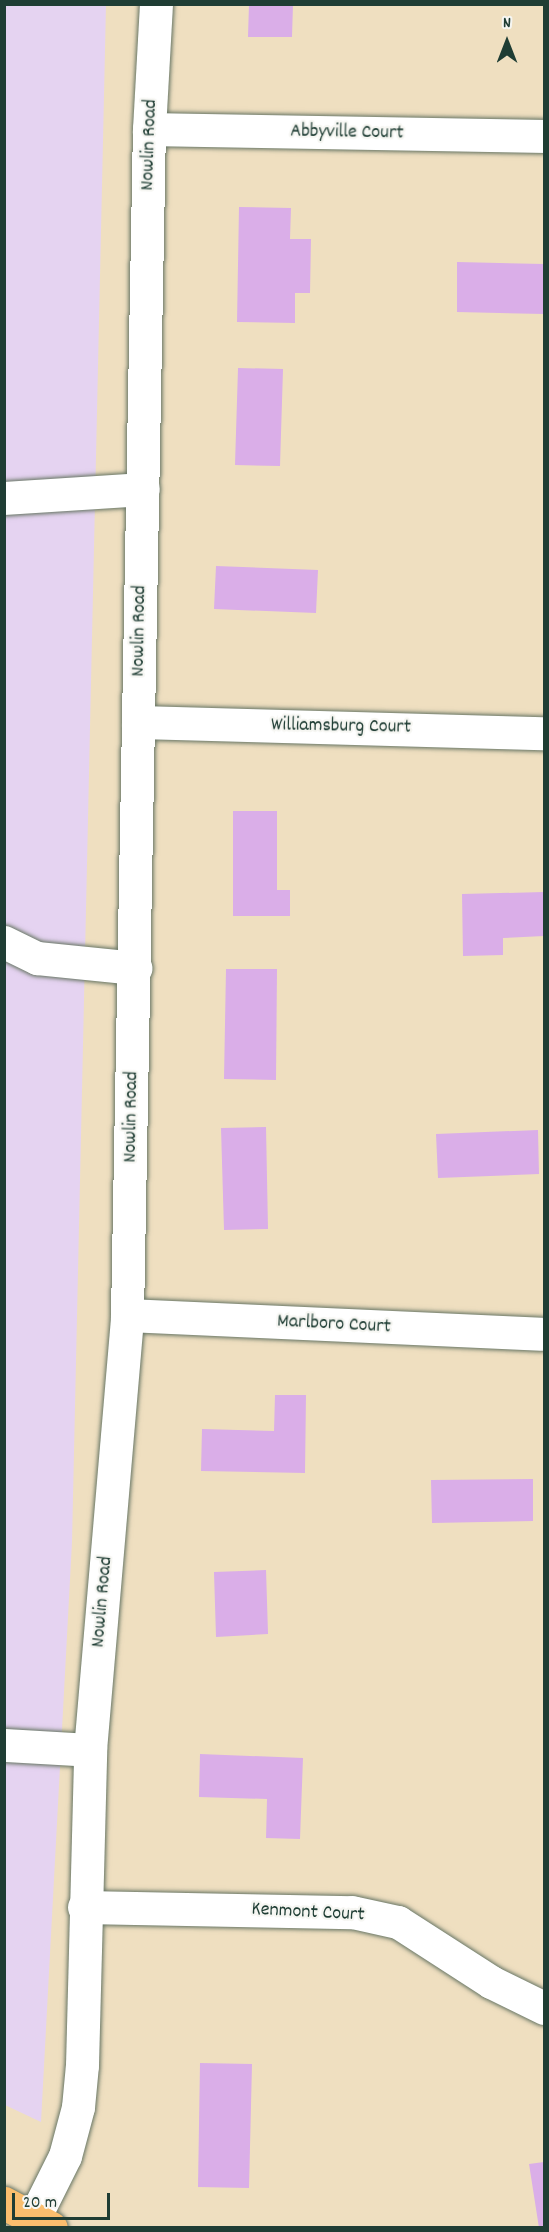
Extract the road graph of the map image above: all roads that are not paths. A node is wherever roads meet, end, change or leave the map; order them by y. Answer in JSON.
{"nodes":[{"id":1,"x":156,"y":4,"type":"edge"},
{"id":2,"x":149,"y":129,"type":"junction"},
{"id":3,"x":544,"y":136,"type":"edge"},
{"id":4,"x":143,"y":489,"type":"junction"},
{"id":5,"x":4,"y":498,"type":"edge"},
{"id":6,"x":138,"y":722,"type":"junction"},
{"id":7,"x":544,"y":732,"type":"edge"},
{"id":8,"x":4,"y":942,"type":"edge"},
{"id":9,"x":135,"y":968,"type":"junction"},
{"id":10,"x":127,"y":1315,"type":"junction"},
{"id":11,"x":541,"y":1334,"type":"dead end"},
{"id":12,"x":4,"y":1745,"type":"edge"},
{"id":13,"x":90,"y":1750,"type":"junction"},
{"id":14,"x":84,"y":1907,"type":"junction"},
{"id":15,"x":544,"y":2008,"type":"edge"},
{"id":16,"x":4,"y":2203,"type":"edge"},
{"id":17,"x":38,"y":2224,"type":"edge"}],
"edges":[{"from":1,"to":2,"type":"street","name":"Nowlin Road"},
{"from":2,"to":3,"type":"street","name":"Abbyville Court"},
{"from":2,"to":4,"type":"street","name":"Nowlin Road"},
{"from":4,"to":5,"type":"street"},
{"from":4,"to":6,"type":"street","name":"Nowlin Road"},
{"from":6,"to":7,"type":"street","name":"Williamsburg Court"},
{"from":6,"to":9,"type":"street","name":"Nowlin Road"},
{"from":8,"to":9,"type":"street"},
{"from":9,"to":10,"type":"street","name":"Nowlin Road"},
{"from":10,"to":11,"type":"street","name":"Marlboro Court"},
{"from":10,"to":13,"type":"street","name":"Nowlin Road"},
{"from":12,"to":13,"type":"street"},
{"from":13,"to":14,"type":"street","name":"Nowlin Road"},
{"from":14,"to":15,"type":"street","name":"Kenmont Court"},
{"from":14,"to":17,"type":"street","name":"Nowlin Road"},
{"from":16,"to":17,"type":"main road"}]}
